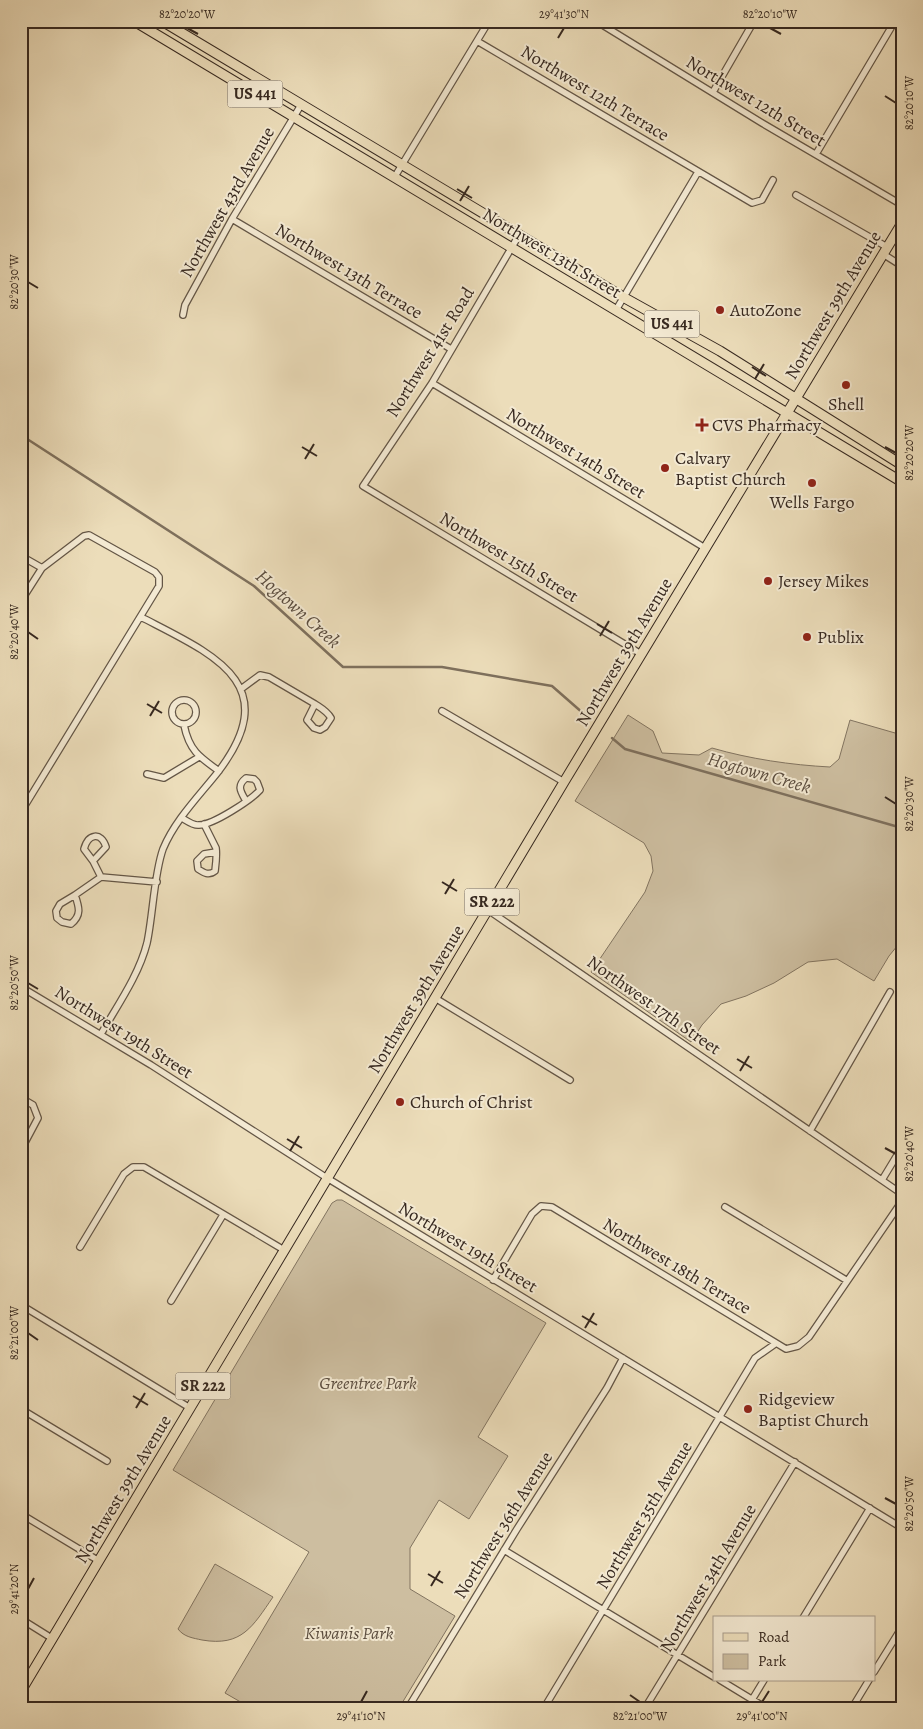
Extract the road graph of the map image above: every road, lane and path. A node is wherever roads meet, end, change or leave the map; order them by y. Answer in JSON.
{"nodes":[{"id":1,"x":134,"y":21,"type":"edge"},
{"id":2,"x":162,"y":21,"type":"edge"},
{"id":3,"x":489,"y":21,"type":"edge"},
{"id":4,"x":596,"y":21,"type":"edge"},
{"id":5,"x":754,"y":21,"type":"edge"},
{"id":6,"x":894,"y":21,"type":"edge"},
{"id":7,"x":145,"y":24,"type":"edge"},
{"id":8,"x":477,"y":40,"type":"junction"},
{"id":9,"x":713,"y":92,"type":"junction"},
{"id":10,"x":301,"y":105,"type":"junction"},
{"id":11,"x":294,"y":118,"type":"junction"},
{"id":12,"x":816,"y":154,"type":"junction"},
{"id":13,"x":402,"y":165,"type":"junction"},
{"id":14,"x":698,"y":172,"type":"junction"},
{"id":15,"x":394,"y":178,"type":"junction"},
{"id":16,"x":774,"y":180,"type":"dead end"},
{"id":17,"x":796,"y":195,"type":"dead end"},
{"id":18,"x":902,"y":205,"type":"edge"},
{"id":19,"x":232,"y":219,"type":"junction"},
{"id":20,"x":902,"y":222,"type":"edge"},
{"id":21,"x":519,"y":235,"type":"junction"},
{"id":22,"x":512,"y":248,"type":"junction"},
{"id":23,"x":885,"y":251,"type":"junction"},
{"id":24,"x":902,"y":266,"type":"edge"},
{"id":25,"x":623,"y":297,"type":"junction"},
{"id":26,"x":616,"y":310,"type":"junction"},
{"id":27,"x":183,"y":315,"type":"dead end"},
{"id":28,"x":451,"y":349,"type":"junction"},
{"id":29,"x":432,"y":383,"type":"junction"},
{"id":30,"x":797,"y":398,"type":"junction"},
{"id":31,"x":788,"y":412,"type":"junction"},
{"id":32,"x":902,"y":464,"type":"edge"},
{"id":33,"x":902,"y":482,"type":"edge"},
{"id":34,"x":365,"y":484,"type":"joint"},
{"id":35,"x":705,"y":548,"type":"junction"},
{"id":36,"x":21,"y":556,"type":"edge"},
{"id":37,"x":42,"y":568,"type":"junction"},
{"id":38,"x":21,"y":601,"type":"edge"},
{"id":39,"x":141,"y":617,"type":"junction"},
{"id":40,"x":641,"y":654,"type":"junction"},
{"id":41,"x":241,"y":689,"type":"junction"},
{"id":42,"x":315,"y":704,"type":"junction"},
{"id":43,"x":442,"y":711,"type":"dead end"},
{"id":44,"x":184,"y":725,"type":"junction"},
{"id":45,"x":199,"y":757,"type":"junction"},
{"id":46,"x":219,"y":770,"type":"junction"},
{"id":47,"x":147,"y":774,"type":"dead end"},
{"id":48,"x":564,"y":782,"type":"junction"},
{"id":49,"x":246,"y":802,"type":"dead end"},
{"id":50,"x":21,"y":812,"type":"edge"},
{"id":51,"x":182,"y":818,"type":"junction"},
{"id":52,"x":204,"y":824,"type":"junction"},
{"id":53,"x":216,"y":852,"type":"dead end"},
{"id":54,"x":93,"y":861,"type":"junction"},
{"id":55,"x":101,"y":877,"type":"junction"},
{"id":56,"x":157,"y":882,"type":"junction"},
{"id":57,"x":75,"y":895,"type":"junction"},
{"id":58,"x":488,"y":910,"type":"junction"},
{"id":59,"x":21,"y":987,"type":"edge"},
{"id":60,"x":890,"y":992,"type":"dead end"},
{"id":61,"x":435,"y":998,"type":"junction"},
{"id":62,"x":101,"y":1034,"type":"junction"},
{"id":63,"x":570,"y":1080,"type":"dead end"},
{"id":64,"x":21,"y":1098,"type":"edge"},
{"id":65,"x":810,"y":1131,"type":"junction"},
{"id":66,"x":902,"y":1147,"type":"edge"},
{"id":67,"x":21,"y":1150,"type":"edge"},
{"id":68,"x":327,"y":1178,"type":"junction"},
{"id":69,"x":882,"y":1180,"type":"junction"},
{"id":70,"x":902,"y":1194,"type":"edge"},
{"id":71,"x":902,"y":1201,"type":"edge"},
{"id":72,"x":725,"y":1207,"type":"dead end"},
{"id":73,"x":223,"y":1215,"type":"junction"},
{"id":74,"x":80,"y":1247,"type":"dead end"},
{"id":75,"x":284,"y":1250,"type":"junction"},
{"id":76,"x":493,"y":1280,"type":"junction"},
{"id":77,"x":846,"y":1280,"type":"junction"},
{"id":78,"x":171,"y":1301,"type":"dead end"},
{"id":79,"x":21,"y":1304,"type":"edge"},
{"id":80,"x":775,"y":1344,"type":"junction"},
{"id":81,"x":623,"y":1358,"type":"junction"},
{"id":82,"x":190,"y":1408,"type":"junction"},
{"id":83,"x":21,"y":1409,"type":"edge"},
{"id":84,"x":720,"y":1418,"type":"junction"},
{"id":85,"x":107,"y":1461,"type":"dead end"},
{"id":86,"x":795,"y":1462,"type":"junction"},
{"id":87,"x":870,"y":1508,"type":"junction"},
{"id":88,"x":21,"y":1514,"type":"edge"},
{"id":89,"x":902,"y":1528,"type":"edge"},
{"id":90,"x":504,"y":1550,"type":"junction"},
{"id":91,"x":99,"y":1561,"type":"junction"},
{"id":92,"x":603,"y":1611,"type":"junction"},
{"id":93,"x":804,"y":1616,"type":"edge"},
{"id":94,"x":21,"y":1619,"type":"edge"},
{"id":95,"x":902,"y":1627,"type":"edge"},
{"id":96,"x":53,"y":1639,"type":"junction"},
{"id":97,"x":679,"y":1656,"type":"junction"},
{"id":98,"x":876,"y":1669,"type":"edge"},
{"id":99,"x":713,"y":1676,"type":"edge"},
{"id":100,"x":723,"y":1682,"type":"edge"},
{"id":101,"x":763,"y":1682,"type":"edge"},
{"id":102,"x":868,"y":1682,"type":"edge"},
{"id":103,"x":21,"y":1691,"type":"edge"},
{"id":104,"x":752,"y":1700,"type":"junction"},
{"id":105,"x":408,"y":1708,"type":"edge"},
{"id":106,"x":544,"y":1708,"type":"edge"},
{"id":107,"x":646,"y":1708,"type":"edge"},
{"id":108,"x":747,"y":1708,"type":"edge"},
{"id":109,"x":766,"y":1708,"type":"edge"},
{"id":110,"x":852,"y":1708,"type":"edge"}],
"edges":[{"from":1,"to":7,"type":"main road","name":"Northwest 13th Street","number":"US 441"},
{"from":2,"to":10,"type":"main road","name":"Northwest 13th Street","number":"US 441"},
{"from":3,"to":8,"type":"street"},
{"from":4,"to":9,"type":"street","name":"Northwest 12th Street"},
{"from":5,"to":9,"type":"street"},
{"from":6,"to":12,"type":"street"},
{"from":7,"to":11,"type":"main road","name":"Northwest 13th Street","number":"US 441"},
{"from":8,"to":13,"type":"street"},
{"from":8,"to":14,"type":"street","name":"Northwest 12th Terrace"},
{"from":9,"to":12,"type":"street","name":"Northwest 12th Street"},
{"from":10,"to":11,"type":"street","name":"Northwest 43rd Avenue"},
{"from":10,"to":13,"type":"main road","name":"Northwest 13th Street","number":"US 441"},
{"from":11,"to":15,"type":"main road","name":"Northwest 13th Street","number":"US 441"},
{"from":11,"to":19,"type":"street","name":"Northwest 43rd Avenue"},
{"from":12,"to":18,"type":"street","name":"Northwest 12th Street"},
{"from":13,"to":15,"type":"street"},
{"from":13,"to":21,"type":"main road","name":"Northwest 13th Street","number":"US 441"},
{"from":14,"to":16,"type":"street","name":"Northwest 12th Terrace"},
{"from":14,"to":25,"type":"street"},
{"from":15,"to":22,"type":"main road","name":"Northwest 13th Street","number":"US 441"},
{"from":17,"to":23,"type":"street"},
{"from":19,"to":27,"type":"street","name":"Northwest 43rd Avenue"},
{"from":19,"to":28,"type":"street","name":"Northwest 13th Terrace"},
{"from":20,"to":23,"type":"main road","name":"Northwest 39th Avenue","number":"SR 222"},
{"from":21,"to":22,"type":"street","name":"Northwest 41st Road"},
{"from":21,"to":25,"type":"main road","name":"Northwest 13th Street","number":"US 441"},
{"from":22,"to":26,"type":"main road","name":"Northwest 13th Street","number":"US 441"},
{"from":22,"to":28,"type":"street","name":"Northwest 41st Road"},
{"from":23,"to":24,"type":"street"},
{"from":23,"to":30,"type":"main road","name":"Northwest 39th Avenue","number":"SR 222"},
{"from":25,"to":26,"type":"street"},
{"from":25,"to":30,"type":"main road","name":"Northwest 13th Street","number":"US 441"},
{"from":26,"to":31,"type":"main road","name":"Northwest 13th Street","number":"US 441"},
{"from":28,"to":29,"type":"street","name":"Northwest 41st Road"},
{"from":29,"to":34,"type":"street","name":"Northwest 41st Road"},
{"from":29,"to":35,"type":"street","name":"Northwest 14th Street"},
{"from":30,"to":31,"type":"main road","name":"Northwest 39th Avenue","number":"SR 222"},
{"from":30,"to":32,"type":"main road","name":"Northwest 13th Street","number":"US 441"},
{"from":31,"to":33,"type":"main road","name":"Northwest 13th Street","number":"US 441"},
{"from":31,"to":35,"type":"main road","name":"Northwest 39th Avenue","number":"SR 222"},
{"from":34,"to":40,"type":"street","name":"Northwest 15th Street"},
{"from":35,"to":40,"type":"main road","name":"Northwest 39th Avenue","number":"SR 222"},
{"from":36,"to":37,"type":"street"},
{"from":37,"to":38,"type":"street"},
{"from":37,"to":39,"type":"street"},
{"from":39,"to":41,"type":"street"},
{"from":39,"to":50,"type":"street"},
{"from":40,"to":48,"type":"main road","name":"Northwest 39th Avenue","number":"SR 222"},
{"from":41,"to":42,"type":"street"},
{"from":41,"to":46,"type":"street"},
{"from":42,"to":42,"type":"street"},
{"from":43,"to":48,"type":"street"},
{"from":44,"to":44,"type":"street"},
{"from":44,"to":45,"type":"street"},
{"from":45,"to":46,"type":"street"},
{"from":45,"to":47,"type":"street"},
{"from":46,"to":51,"type":"street"},
{"from":48,"to":58,"type":"main road","name":"Northwest 39th Avenue","number":"SR 222"},
{"from":49,"to":52,"type":"street"},
{"from":51,"to":52,"type":"street"},
{"from":51,"to":56,"type":"street"},
{"from":52,"to":53,"type":"street"},
{"from":54,"to":54,"type":"street"},
{"from":54,"to":55,"type":"street"},
{"from":55,"to":56,"type":"street"},
{"from":55,"to":57,"type":"street"},
{"from":56,"to":62,"type":"street"},
{"from":57,"to":57,"type":"street"},
{"from":58,"to":61,"type":"main road","name":"Northwest 39th Avenue","number":"SR 222"},
{"from":58,"to":65,"type":"street","name":"Northwest 17th Street"},
{"from":59,"to":62,"type":"street","name":"Northwest 19th Street"},
{"from":60,"to":65,"type":"street"},
{"from":61,"to":63,"type":"street"},
{"from":61,"to":68,"type":"main road","name":"Northwest 39th Avenue","number":"SR 222"},
{"from":62,"to":68,"type":"street","name":"Northwest 19th Street"},
{"from":64,"to":67,"type":"street"},
{"from":65,"to":69,"type":"street","name":"Northwest 17th Street"},
{"from":66,"to":69,"type":"street"},
{"from":68,"to":75,"type":"main road","name":"Northwest 39th Avenue","number":"SR 222"},
{"from":68,"to":76,"type":"street","name":"Northwest 19th Street"},
{"from":69,"to":70,"type":"street","name":"Northwest 17th Street"},
{"from":71,"to":77,"type":"street"},
{"from":72,"to":77,"type":"street"},
{"from":73,"to":74,"type":"street"},
{"from":73,"to":75,"type":"street"},
{"from":73,"to":78,"type":"street"},
{"from":75,"to":82,"type":"main road","name":"Northwest 39th Avenue","number":"SR 222"},
{"from":76,"to":80,"type":"street","name":"Northwest 18th Terrace"},
{"from":76,"to":81,"type":"street","name":"Northwest 19th Street"},
{"from":77,"to":80,"type":"street","name":"Northwest 18th Terrace"},
{"from":79,"to":82,"type":"street"},
{"from":80,"to":84,"type":"street","name":"Northwest 35th Avenue"},
{"from":81,"to":84,"type":"street","name":"Northwest 19th Street"},
{"from":81,"to":90,"type":"street","name":"Northwest 36th Avenue"},
{"from":82,"to":91,"type":"main road","name":"Northwest 39th Avenue","number":"SR 222"},
{"from":83,"to":85,"type":"street"},
{"from":84,"to":86,"type":"street","name":"Northwest 19th Street"},
{"from":84,"to":92,"type":"street","name":"Northwest 35th Avenue"},
{"from":86,"to":87,"type":"street","name":"Northwest 19th Street"},
{"from":86,"to":97,"type":"street","name":"Northwest 34th Avenue"},
{"from":87,"to":89,"type":"street","name":"Northwest 19th Street"},
{"from":87,"to":93,"type":"street"},
{"from":88,"to":91,"type":"street"},
{"from":90,"to":92,"type":"street"},
{"from":90,"to":105,"type":"street","name":"Northwest 36th Avenue"},
{"from":91,"to":96,"type":"main road","name":"Northwest 39th Avenue","number":"SR 222"},
{"from":92,"to":97,"type":"street"},
{"from":92,"to":106,"type":"street","name":"Northwest 35th Avenue"},
{"from":94,"to":96,"type":"street"},
{"from":95,"to":98,"type":"street"},
{"from":96,"to":103,"type":"main road","name":"Northwest 39th Avenue","number":"SR 222"},
{"from":97,"to":99,"type":"street"},
{"from":97,"to":107,"type":"street","name":"Northwest 34th Avenue"},
{"from":100,"to":104,"type":"street"},
{"from":101,"to":104,"type":"street"},
{"from":102,"to":110,"type":"street"},
{"from":104,"to":108,"type":"street"},
{"from":104,"to":109,"type":"street"}]}
